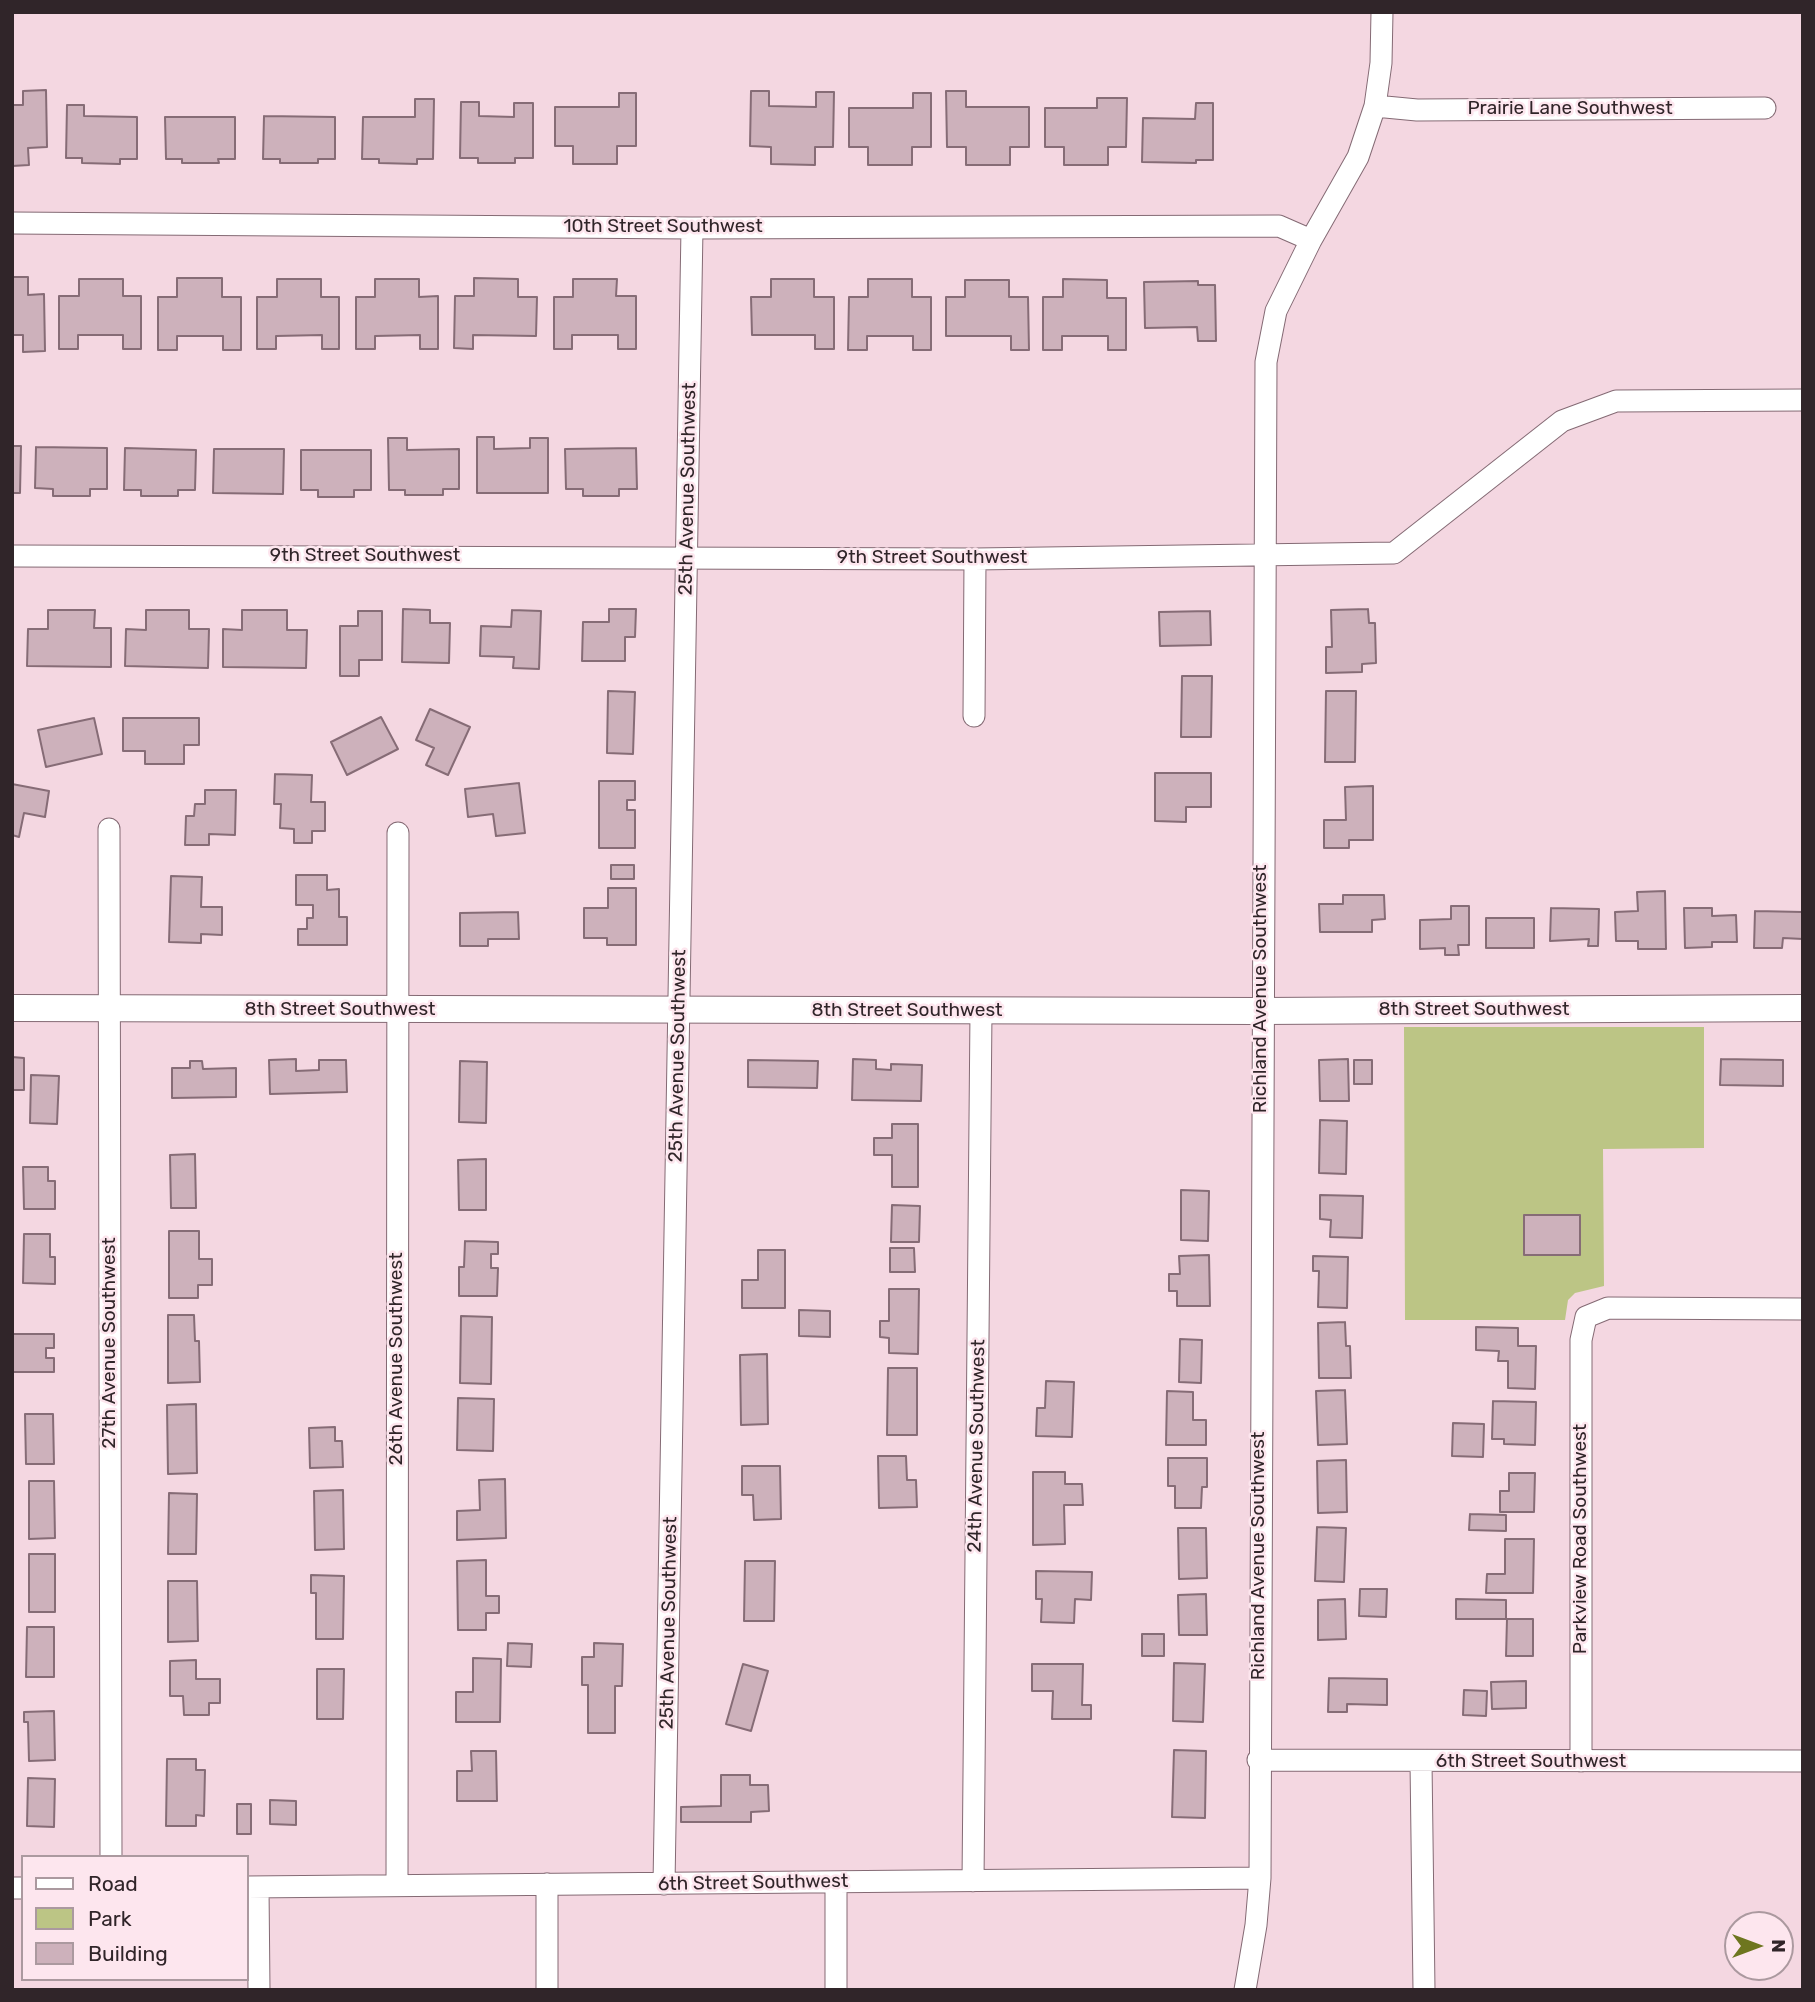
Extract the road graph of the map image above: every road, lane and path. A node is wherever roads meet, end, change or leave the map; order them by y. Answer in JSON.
{"nodes":[{"id":1,"x":1382,"y":12,"type":"edge"},
{"id":2,"x":1375,"y":106,"type":"junction"},
{"id":3,"x":1765,"y":108,"type":"dead end"},
{"id":4,"x":12,"y":223,"type":"edge"},
{"id":5,"x":692,"y":228,"type":"junction"},
{"id":6,"x":1311,"y":240,"type":"junction"},
{"id":7,"x":1803,"y":400,"type":"edge"},
{"id":8,"x":1264,"y":555,"type":"junction"},
{"id":9,"x":12,"y":556,"type":"edge"},
{"id":10,"x":687,"y":557,"type":"junction"},
{"id":11,"x":975,"y":559,"type":"junction"},
{"id":12,"x":974,"y":716,"type":"dead end"},
{"id":13,"x":109,"y":829,"type":"dead end"},
{"id":14,"x":398,"y":833,"type":"dead end"},
{"id":15,"x":12,"y":1008,"type":"edge"},
{"id":16,"x":109,"y":1009,"type":"junction"},
{"id":17,"x":1803,"y":1009,"type":"edge"},
{"id":18,"x":398,"y":1010,"type":"junction"},
{"id":19,"x":679,"y":1010,"type":"junction"},
{"id":20,"x":981,"y":1011,"type":"junction"},
{"id":21,"x":1261,"y":1011,"type":"junction"},
{"id":22,"x":1803,"y":1309,"type":"edge"},
{"id":23,"x":1258,"y":1760,"type":"junction"},
{"id":24,"x":1803,"y":1761,"type":"edge"},
{"id":25,"x":1421,"y":1762,"type":"junction"},
{"id":26,"x":1581,"y":1762,"type":"junction"},
{"id":27,"x":111,"y":1855,"type":"edge"},
{"id":28,"x":1260,"y":1878,"type":"junction"},
{"id":29,"x":973,"y":1881,"type":"junction"},
{"id":30,"x":836,"y":1882,"type":"junction"},
{"id":31,"x":664,"y":1884,"type":"junction"},
{"id":32,"x":397,"y":1885,"type":"junction"},
{"id":33,"x":547,"y":1885,"type":"junction"},
{"id":34,"x":253,"y":1887,"type":"edge"},
{"id":35,"x":259,"y":1990,"type":"edge"},
{"id":36,"x":547,"y":1990,"type":"edge"},
{"id":37,"x":836,"y":1990,"type":"edge"},
{"id":38,"x":1245,"y":1990,"type":"edge"},
{"id":39,"x":1424,"y":1990,"type":"edge"}],
"edges":[{"from":1,"to":2,"type":"street","name":"Richland Avenue Southwest"},
{"from":2,"to":3,"type":"street","name":"Prairie Lane Southwest"},
{"from":2,"to":6,"type":"street","name":"Richland Avenue Southwest"},
{"from":4,"to":5,"type":"street","name":"10th Street Southwest"},
{"from":5,"to":6,"type":"street","name":"10th Street Southwest"},
{"from":5,"to":10,"type":"street","name":"25th Avenue Southwest"},
{"from":6,"to":8,"type":"street","name":"Richland Avenue Southwest"},
{"from":7,"to":8,"type":"street","name":"9th Street Southwest"},
{"from":8,"to":11,"type":"street","name":"9th Street Southwest"},
{"from":8,"to":21,"type":"street","name":"Richland Avenue Southwest"},
{"from":9,"to":10,"type":"street","name":"9th Street Southwest"},
{"from":10,"to":11,"type":"street","name":"9th Street Southwest"},
{"from":10,"to":19,"type":"street","name":"25th Avenue Southwest"},
{"from":11,"to":12,"type":"street"},
{"from":13,"to":16,"type":"street","name":"27th Avenue Southwest"},
{"from":14,"to":18,"type":"street","name":"26th Avenue Southwest"},
{"from":15,"to":16,"type":"street","name":"8th Street Southwest"},
{"from":16,"to":18,"type":"street","name":"8th Street Southwest"},
{"from":16,"to":27,"type":"street","name":"27th Avenue Southwest"},
{"from":17,"to":21,"type":"street","name":"8th Street Southwest"},
{"from":18,"to":19,"type":"street","name":"8th Street Southwest"},
{"from":18,"to":32,"type":"street","name":"26th Avenue Southwest"},
{"from":19,"to":20,"type":"street","name":"8th Street Southwest"},
{"from":19,"to":31,"type":"street","name":"25th Avenue Southwest"},
{"from":20,"to":21,"type":"street","name":"8th Street Southwest"},
{"from":20,"to":29,"type":"street","name":"24th Avenue Southwest"},
{"from":21,"to":23,"type":"street","name":"Richland Avenue Southwest"},
{"from":22,"to":26,"type":"street","name":"Parkview Road Southwest"},
{"from":23,"to":25,"type":"street","name":"6th Street Southwest"},
{"from":23,"to":28,"type":"street","name":"Richland Avenue Southwest"},
{"from":24,"to":26,"type":"street","name":"6th Street Southwest"},
{"from":25,"to":26,"type":"street","name":"6th Street Southwest"},
{"from":25,"to":39,"type":"street"},
{"from":28,"to":29,"type":"street","name":"6th Street Southwest"},
{"from":28,"to":38,"type":"street","name":"Richland Avenue Southwest"},
{"from":29,"to":30,"type":"street","name":"6th Street Southwest"},
{"from":30,"to":31,"type":"street","name":"6th Street Southwest"},
{"from":30,"to":37,"type":"street"},
{"from":31,"to":33,"type":"street","name":"6th Street Southwest"},
{"from":32,"to":33,"type":"street","name":"6th Street Southwest"},
{"from":32,"to":34,"type":"street","name":"6th Street Southwest"},
{"from":33,"to":36,"type":"street"},
{"from":34,"to":35,"type":"street"}]}
